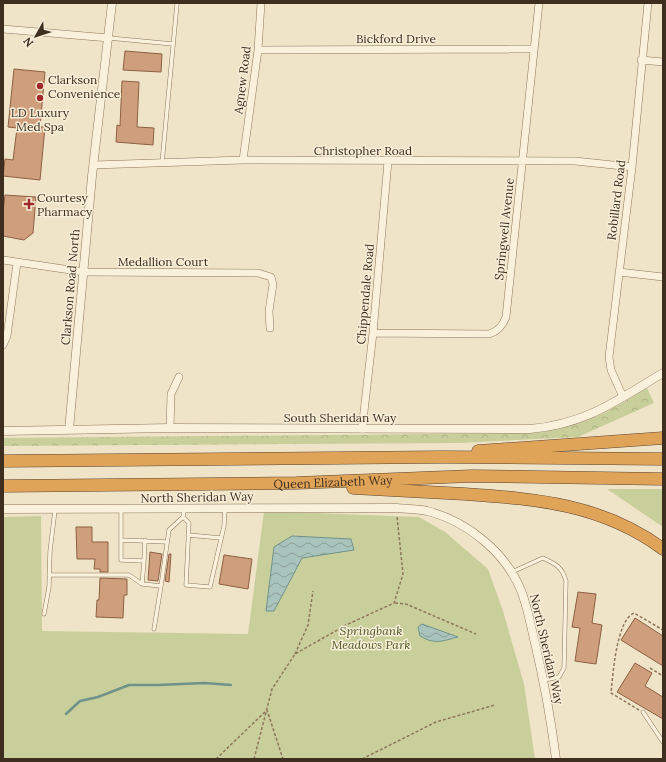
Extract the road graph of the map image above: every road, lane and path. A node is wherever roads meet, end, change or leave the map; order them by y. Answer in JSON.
{"nodes":[{"id":1,"x":112,"y":3,"type":"edge"},
{"id":2,"x":261,"y":3,"type":"edge"},
{"id":3,"x":539,"y":3,"type":"edge"},
{"id":4,"x":648,"y":3,"type":"edge"},
{"id":5,"x":177,"y":4,"type":"dead end"},
{"id":6,"x":3,"y":29,"type":"edge"},
{"id":7,"x":109,"y":38,"type":"junction"},
{"id":8,"x":173,"y":44,"type":"junction"},
{"id":9,"x":534,"y":49,"type":"junction"},
{"id":10,"x":258,"y":50,"type":"junction"},
{"id":11,"x":642,"y":60,"type":"junction"},
{"id":12,"x":663,"y":62,"type":"edge"},
{"id":13,"x":243,"y":160,"type":"junction"},
{"id":14,"x":388,"y":160,"type":"junction"},
{"id":15,"x":522,"y":162,"type":"junction"},
{"id":16,"x":162,"y":163,"type":"junction"},
{"id":17,"x":94,"y":165,"type":"junction"},
{"id":18,"x":632,"y":167,"type":"junction"},
{"id":19,"x":3,"y":260,"type":"edge"},
{"id":20,"x":17,"y":263,"type":"junction"},
{"id":21,"x":84,"y":272,"type":"junction"},
{"id":22,"x":619,"y":272,"type":"junction"},
{"id":23,"x":663,"y":277,"type":"edge"},
{"id":24,"x":270,"y":328,"type":"dead end"},
{"id":25,"x":373,"y":333,"type":"junction"},
{"id":26,"x":3,"y":345,"type":"edge"},
{"id":27,"x":663,"y":374,"type":"edge"},
{"id":28,"x":179,"y":377,"type":"dead end"},
{"id":29,"x":623,"y":397,"type":"junction"},
{"id":30,"x":170,"y":428,"type":"junction"},
{"id":31,"x":362,"y":429,"type":"junction"},
{"id":32,"x":3,"y":430,"type":"edge"},
{"id":33,"x":69,"y":430,"type":"junction"},
{"id":34,"x":663,"y":438,"type":"edge"},
{"id":35,"x":443,"y":458,"type":"junction"},
{"id":36,"x":663,"y":459,"type":"edge"},
{"id":37,"x":3,"y":461,"type":"edge"},
{"id":38,"x":663,"y":479,"type":"edge"},
{"id":39,"x":296,"y":483,"type":"junction"},
{"id":40,"x":3,"y":486,"type":"edge"},
{"id":41,"x":397,"y":508,"type":"junction"},
{"id":42,"x":3,"y":509,"type":"edge"},
{"id":43,"x":225,"y":509,"type":"junction"},
{"id":44,"x":55,"y":510,"type":"junction"},
{"id":45,"x":121,"y":510,"type":"junction"},
{"id":46,"x":183,"y":513,"type":"junction"},
{"id":47,"x":188,"y":535,"type":"junction"},
{"id":48,"x":221,"y":538,"type":"junction"},
{"id":49,"x":121,"y":540,"type":"junction"},
{"id":50,"x":145,"y":540,"type":"junction"},
{"id":51,"x":167,"y":542,"type":"junction"},
{"id":52,"x":663,"y":549,"type":"edge"},
{"id":53,"x":144,"y":561,"type":"junction"},
{"id":54,"x":512,"y":572,"type":"junction"},
{"id":55,"x":50,"y":575,"type":"junction"},
{"id":56,"x":142,"y":584,"type":"junction"},
{"id":57,"x":161,"y":586,"type":"junction"},
{"id":58,"x":313,"y":591,"type":"dead end"},
{"id":59,"x":394,"y":603,"type":"junction"},
{"id":60,"x":44,"y":614,"type":"dead end"},
{"id":61,"x":154,"y":629,"type":"dead end"},
{"id":62,"x":663,"y":630,"type":"edge"},
{"id":63,"x":476,"y":634,"type":"dead end"},
{"id":64,"x":296,"y":654,"type":"junction"},
{"id":65,"x":650,"y":668,"type":"dead end"},
{"id":66,"x":663,"y":676,"type":"edge"},
{"id":67,"x":543,"y":681,"type":"junction"},
{"id":68,"x":495,"y":705,"type":"dead end"},
{"id":69,"x":266,"y":710,"type":"junction"},
{"id":70,"x":643,"y":712,"type":"joint"},
{"id":71,"x":663,"y":742,"type":"edge"},
{"id":72,"x":216,"y":759,"type":"edge"},
{"id":73,"x":254,"y":759,"type":"edge"},
{"id":74,"x":283,"y":759,"type":"edge"},
{"id":75,"x":362,"y":759,"type":"edge"},
{"id":76,"x":556,"y":759,"type":"edge"}],
"edges":[{"from":1,"to":7,"type":"street","name":"Clarkson Road North"},
{"from":2,"to":10,"type":"street","name":"Agnew Road"},
{"from":3,"to":9,"type":"street","name":"Springwell Avenue"},
{"from":4,"to":11,"type":"street","name":"Robillard Road"},
{"from":5,"to":8,"type":"lane"},
{"from":6,"to":7,"type":"street"},
{"from":7,"to":8,"type":"lane"},
{"from":7,"to":17,"type":"street","name":"Clarkson Road North"},
{"from":8,"to":16,"type":"lane"},
{"from":9,"to":10,"type":"street","name":"Bickford Drive"},
{"from":9,"to":15,"type":"street","name":"Springwell Avenue"},
{"from":10,"to":13,"type":"street","name":"Agnew Road"},
{"from":11,"to":12,"type":"street"},
{"from":11,"to":18,"type":"street","name":"Robillard Road"},
{"from":13,"to":14,"type":"street","name":"Christopher Road"},
{"from":13,"to":16,"type":"street","name":"Christopher Road"},
{"from":14,"to":15,"type":"street","name":"Christopher Road"},
{"from":14,"to":25,"type":"street","name":"Chippendale Road"},
{"from":15,"to":18,"type":"street","name":"Christopher Road"},
{"from":15,"to":25,"type":"street","name":"Springwell Avenue"},
{"from":16,"to":17,"type":"street","name":"Christopher Road"},
{"from":17,"to":21,"type":"street","name":"Clarkson Road North"},
{"from":18,"to":22,"type":"street","name":"Robillard Road"},
{"from":19,"to":20,"type":"street","name":"Medallion Court"},
{"from":20,"to":21,"type":"street","name":"Medallion Court"},
{"from":20,"to":26,"type":"street"},
{"from":21,"to":24,"type":"street","name":"Medallion Court"},
{"from":21,"to":33,"type":"street","name":"Clarkson Road North"},
{"from":22,"to":23,"type":"street"},
{"from":22,"to":29,"type":"street","name":"Robillard Road"},
{"from":25,"to":31,"type":"street","name":"Chippendale Road"},
{"from":27,"to":29,"type":"street","name":"South Sheridan Way"},
{"from":28,"to":30,"type":"street"},
{"from":29,"to":31,"type":"street","name":"South Sheridan Way"},
{"from":30,"to":31,"type":"street","name":"South Sheridan Way"},
{"from":30,"to":33,"type":"street","name":"South Sheridan Way"},
{"from":32,"to":33,"type":"street","name":"South Sheridan Way"},
{"from":34,"to":35,"type":"highway"},
{"from":35,"to":36,"type":"highway","name":"Queen Elizabeth Way"},
{"from":35,"to":37,"type":"highway","name":"Queen Elizabeth Way"},
{"from":38,"to":39,"type":"highway","name":"Queen Elizabeth Way"},
{"from":39,"to":40,"type":"highway","name":"Queen Elizabeth Way"},
{"from":39,"to":52,"type":"highway"},
{"from":41,"to":43,"type":"street","name":"North Sheridan Way"},
{"from":41,"to":54,"type":"street","name":"North Sheridan Way"},
{"from":41,"to":59,"type":"path"},
{"from":42,"to":44,"type":"street","name":"North Sheridan Way"},
{"from":43,"to":46,"type":"street","name":"North Sheridan Way"},
{"from":43,"to":48,"type":"lane"},
{"from":44,"to":45,"type":"street","name":"North Sheridan Way"},
{"from":44,"to":55,"type":"lane"},
{"from":45,"to":46,"type":"street","name":"North Sheridan Way"},
{"from":45,"to":49,"type":"lane"},
{"from":46,"to":47,"type":"lane"},
{"from":46,"to":51,"type":"lane"},
{"from":47,"to":48,"type":"lane"},
{"from":47,"to":48,"type":"lane"},
{"from":49,"to":50,"type":"lane"},
{"from":49,"to":53,"type":"lane"},
{"from":50,"to":51,"type":"lane"},
{"from":50,"to":53,"type":"lane"},
{"from":51,"to":57,"type":"lane"},
{"from":53,"to":56,"type":"lane"},
{"from":54,"to":67,"type":"street","name":"North Sheridan Way"},
{"from":54,"to":67,"type":"lane"},
{"from":55,"to":56,"type":"lane"},
{"from":55,"to":60,"type":"lane"},
{"from":56,"to":57,"type":"lane"},
{"from":57,"to":61,"type":"lane"},
{"from":58,"to":64,"type":"path"},
{"from":59,"to":63,"type":"path"},
{"from":59,"to":64,"type":"path"},
{"from":62,"to":70,"type":"path"},
{"from":64,"to":69,"type":"path"},
{"from":65,"to":66,"type":"path"},
{"from":67,"to":76,"type":"street","name":"North Sheridan Way"},
{"from":68,"to":75,"type":"path"},
{"from":69,"to":72,"type":"path"},
{"from":69,"to":73,"type":"path"},
{"from":69,"to":74,"type":"path"},
{"from":70,"to":71,"type":"lane"}]}
